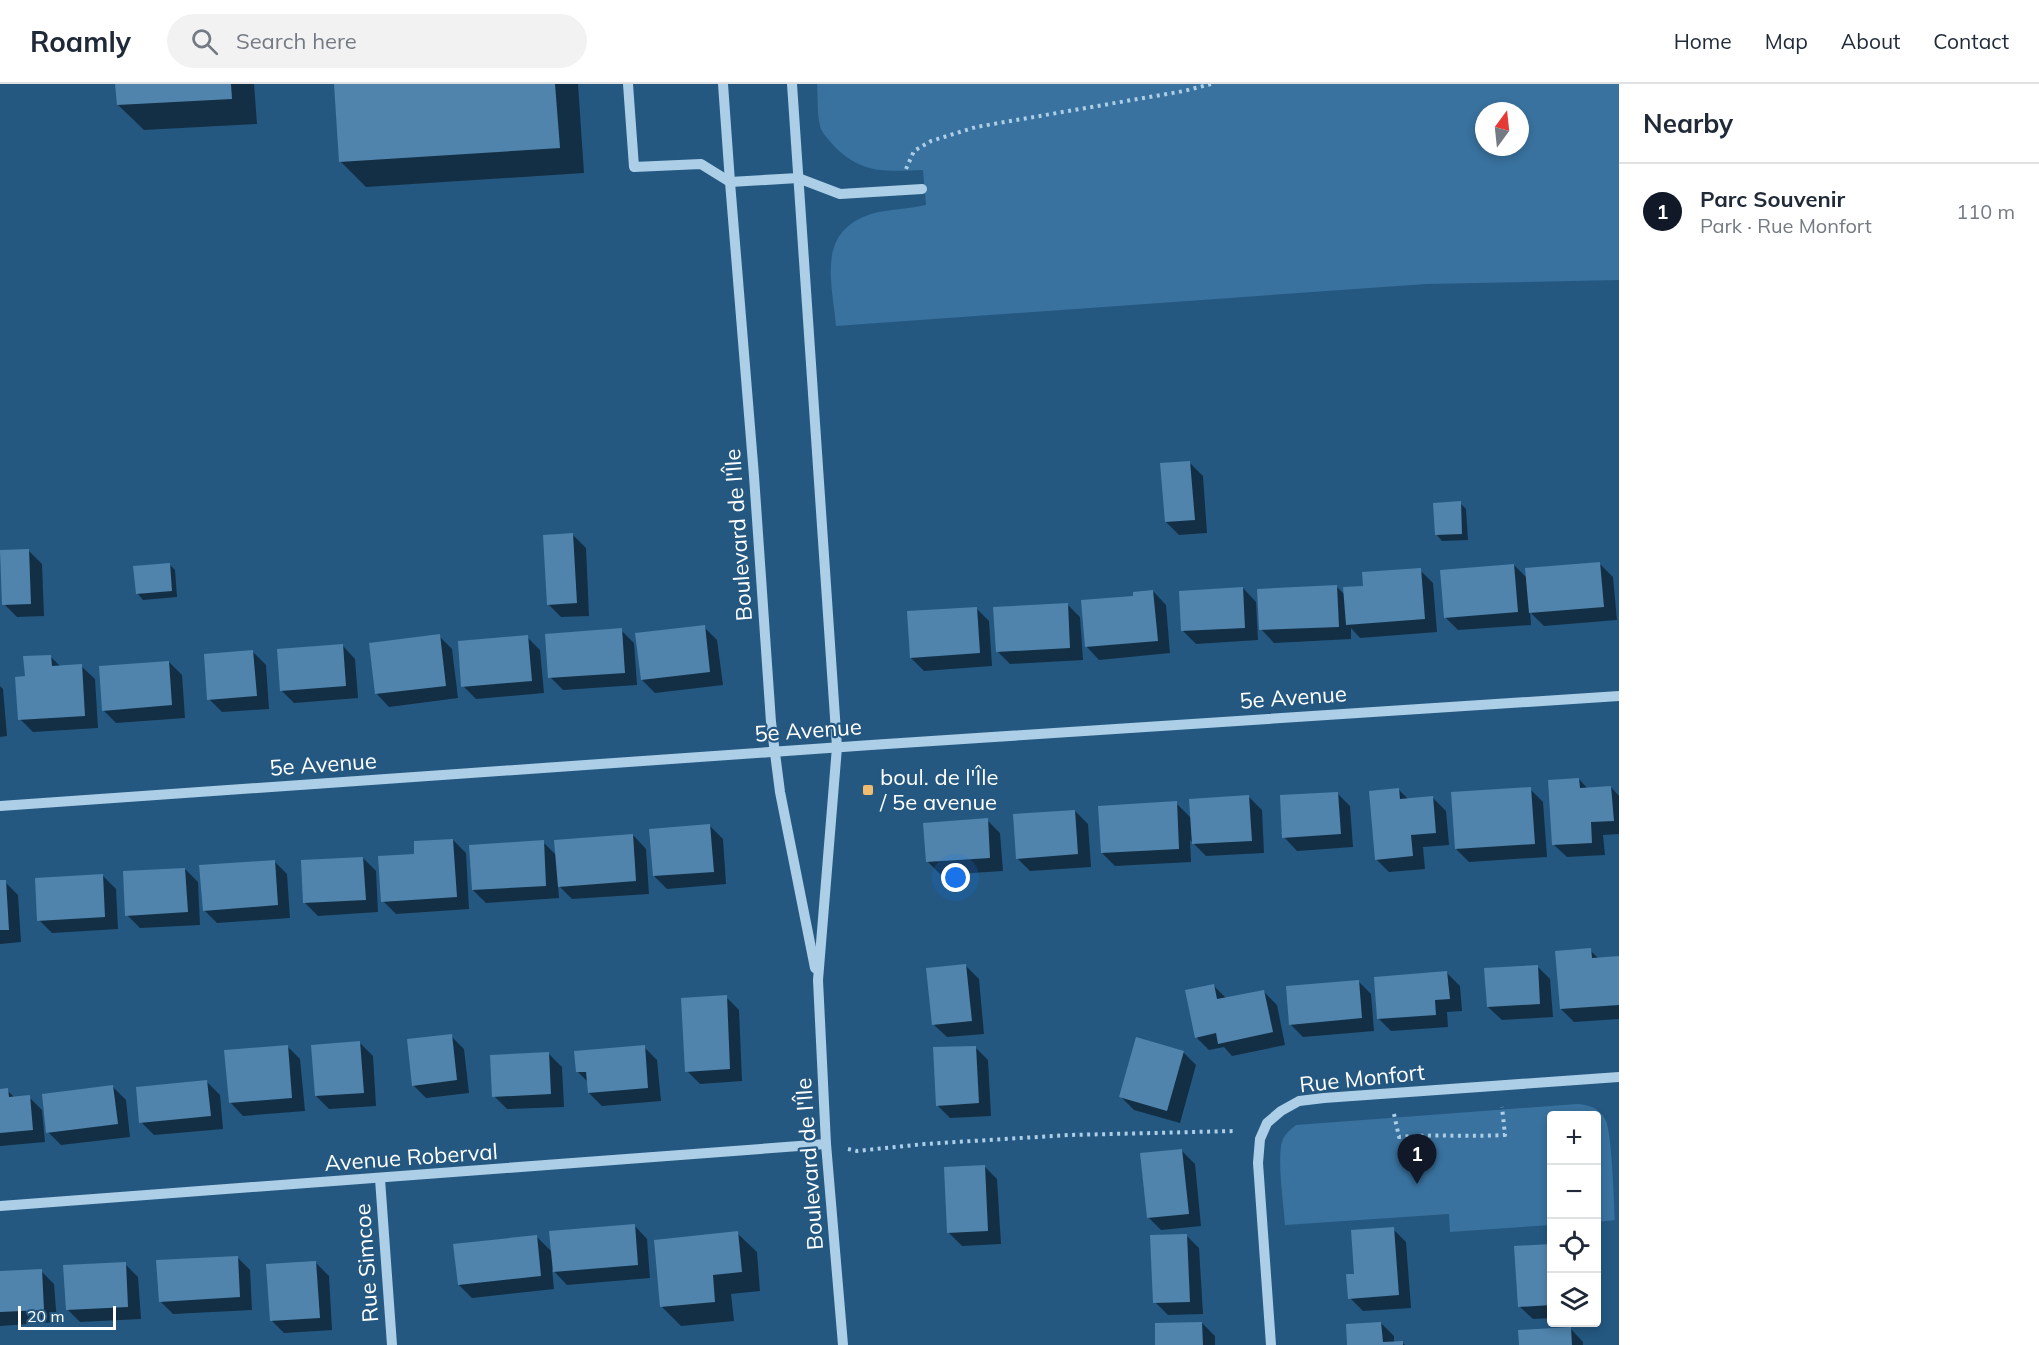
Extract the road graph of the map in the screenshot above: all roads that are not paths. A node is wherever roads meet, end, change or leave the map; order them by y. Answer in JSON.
{"nodes":[{"id":1,"x":628,"y":84,"type":"edge"},
{"id":2,"x":723,"y":84,"type":"edge"},
{"id":3,"x":792,"y":84,"type":"edge"},
{"id":4,"x":798,"y":178,"type":"junction"},
{"id":5,"x":730,"y":182,"type":"junction"},
{"id":6,"x":922,"y":189,"type":"dead end"},
{"id":7,"x":1619,"y":696,"type":"edge"},
{"id":8,"x":837,"y":747,"type":"junction"},
{"id":9,"x":774,"y":752,"type":"junction"},
{"id":10,"x":0,"y":806,"type":"edge"},
{"id":11,"x":818,"y":980,"type":"junction"},
{"id":12,"x":1619,"y":1077,"type":"edge"},
{"id":13,"x":826,"y":1144,"type":"junction"},
{"id":14,"x":380,"y":1179,"type":"junction"},
{"id":15,"x":0,"y":1206,"type":"edge"},
{"id":16,"x":392,"y":1345,"type":"edge"},
{"id":17,"x":843,"y":1345,"type":"edge"},
{"id":18,"x":1271,"y":1345,"type":"edge"}],
"edges":[{"from":1,"to":5,"type":"street"},
{"from":2,"to":5,"type":"street","name":"Boulevard de l'Île"},
{"from":3,"to":4,"type":"street","name":"Boulevard de l'Île"},
{"from":4,"to":5,"type":"street"},
{"from":4,"to":6,"type":"street"},
{"from":4,"to":8,"type":"street","name":"Boulevard de l'Île"},
{"from":5,"to":9,"type":"street","name":"Boulevard de l'Île"},
{"from":7,"to":8,"type":"street","name":"5e Avenue"},
{"from":8,"to":9,"type":"street","name":"5e Avenue"},
{"from":8,"to":11,"type":"street","name":"Boulevard de l'Île"},
{"from":9,"to":10,"type":"street","name":"5e Avenue"},
{"from":9,"to":11,"type":"street","name":"Boulevard de l'Île"},
{"from":11,"to":13,"type":"street","name":"Boulevard de l'Île"},
{"from":12,"to":18,"type":"street","name":"Rue Monfort"},
{"from":13,"to":14,"type":"street","name":"Avenue Roberval"},
{"from":13,"to":17,"type":"street","name":"Boulevard de l'Île"},
{"from":14,"to":15,"type":"street","name":"Avenue Roberval"},
{"from":14,"to":16,"type":"street","name":"Rue Simcoe"}]}
